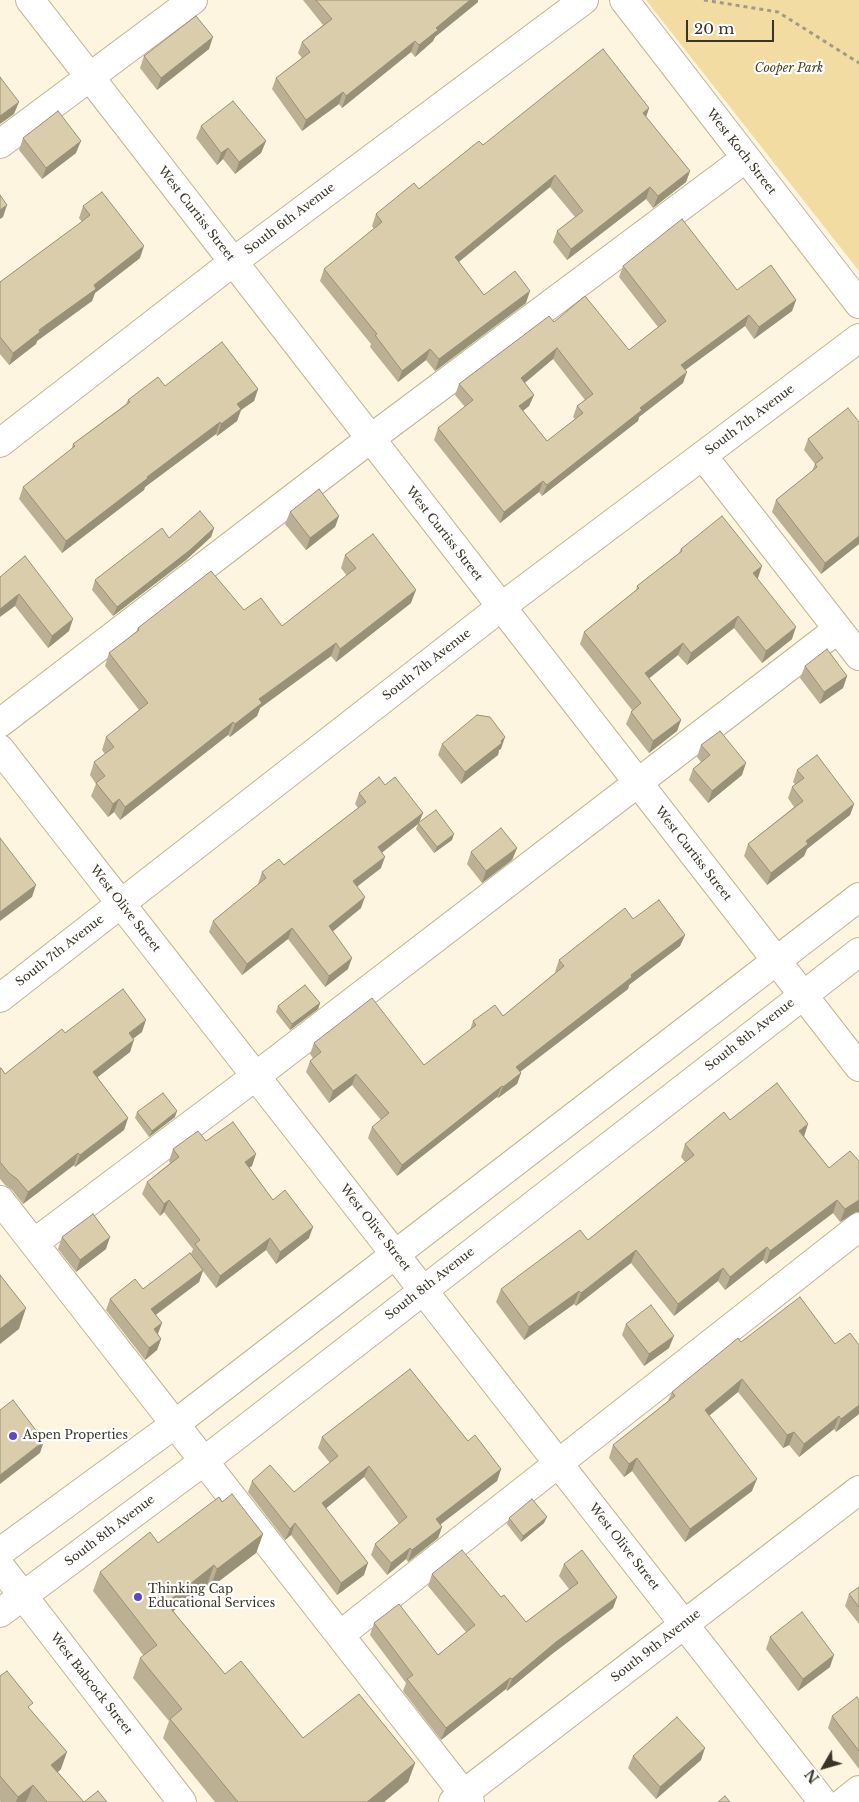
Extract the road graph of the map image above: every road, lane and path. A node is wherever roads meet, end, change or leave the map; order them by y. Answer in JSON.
{"nodes":[{"id":1,"x":30,"y":0,"type":"edge"},
{"id":2,"x":193,"y":0,"type":"edge"},
{"id":3,"x":584,"y":0,"type":"edge"},
{"id":4,"x":624,"y":0,"type":"edge"},
{"id":5,"x":704,"y":0,"type":"edge"},
{"id":6,"x":859,"y":63,"type":"edge"},
{"id":7,"x":90,"y":78,"type":"junction"},
{"id":8,"x":0,"y":144,"type":"edge"},
{"id":9,"x":746,"y":158,"type":"junction"},
{"id":10,"x":233,"y":262,"type":"junction"},
{"id":11,"x":859,"y":304,"type":"edge"},
{"id":12,"x":859,"y":338,"type":"edge"},
{"id":13,"x":370,"y":439,"type":"junction"},
{"id":14,"x":0,"y":443,"type":"edge"},
{"id":15,"x":703,"y":456,"type":"junction"},
{"id":16,"x":501,"y":607,"type":"junction"},
{"id":17,"x":838,"y":629,"type":"junction"},
{"id":18,"x":859,"y":656,"type":"edge"},
{"id":19,"x":0,"y":723,"type":"edge"},
{"id":20,"x":0,"y":748,"type":"edge"},
{"id":21,"x":638,"y":782,"type":"junction"},
{"id":22,"x":859,"y":897,"type":"edge"},
{"id":23,"x":121,"y":903,"type":"junction"},
{"id":24,"x":859,"y":952,"type":"edge"},
{"id":25,"x":776,"y":961,"type":"junction"},
{"id":26,"x":802,"y":995,"type":"junction"},
{"id":27,"x":0,"y":998,"type":"edge"},
{"id":28,"x":859,"y":1068,"type":"edge"},
{"id":29,"x":256,"y":1076,"type":"junction"},
{"id":30,"x":0,"y":1200,"type":"edge"},
{"id":31,"x":859,"y":1227,"type":"edge"},
{"id":32,"x":34,"y":1243,"type":"junction"},
{"id":33,"x":396,"y":1255,"type":"junction"},
{"id":34,"x":423,"y":1290,"type":"junction"},
{"id":35,"x":175,"y":1424,"type":"junction"},
{"id":36,"x":204,"y":1461,"type":"junction"},
{"id":37,"x":558,"y":1463,"type":"junction"},
{"id":38,"x":859,"y":1490,"type":"edge"},
{"id":39,"x":0,"y":1552,"type":"edge"},
{"id":40,"x":0,"y":1566,"type":"edge"},
{"id":41,"x":23,"y":1595,"type":"junction"},
{"id":42,"x":0,"y":1613,"type":"edge"},
{"id":43,"x":684,"y":1624,"type":"junction"},
{"id":44,"x":340,"y":1635,"type":"junction"},
{"id":45,"x":859,"y":1790,"type":"edge"},
{"id":46,"x":462,"y":1799,"type":"edge"},
{"id":47,"x":182,"y":1802,"type":"edge"},
{"id":48,"x":823,"y":1802,"type":"edge"},
{"id":49,"x":844,"y":1802,"type":"edge"}],
"edges":[{"from":1,"to":7,"type":"street","name":"West Curtiss Street"},
{"from":2,"to":7,"type":"street"},
{"from":3,"to":10,"type":"street","name":"South 6th Avenue"},
{"from":4,"to":9,"type":"street","name":"West Koch Street"},
{"from":5,"to":6,"type":"path"},
{"from":7,"to":8,"type":"street"},
{"from":7,"to":10,"type":"street","name":"West Curtiss Street"},
{"from":9,"to":11,"type":"street","name":"West Koch Street"},
{"from":9,"to":13,"type":"street"},
{"from":10,"to":13,"type":"street","name":"West Curtiss Street"},
{"from":10,"to":14,"type":"street","name":"South 6th Avenue"},
{"from":12,"to":15,"type":"street","name":"South 7th Avenue"},
{"from":13,"to":16,"type":"street","name":"West Curtiss Street"},
{"from":13,"to":19,"type":"street"},
{"from":15,"to":16,"type":"street","name":"South 7th Avenue"},
{"from":15,"to":17,"type":"street"},
{"from":16,"to":21,"type":"street","name":"West Curtiss Street"},
{"from":16,"to":23,"type":"street","name":"South 7th Avenue"},
{"from":17,"to":18,"type":"street"},
{"from":17,"to":21,"type":"street"},
{"from":20,"to":23,"type":"street","name":"West Olive Street"},
{"from":21,"to":25,"type":"street","name":"West Curtiss Street"},
{"from":21,"to":29,"type":"street"},
{"from":22,"to":25,"type":"street"},
{"from":23,"to":27,"type":"street","name":"South 7th Avenue"},
{"from":23,"to":29,"type":"street","name":"West Olive Street"},
{"from":24,"to":26,"type":"street","name":"South 8th Avenue"},
{"from":25,"to":26,"type":"street","name":"West Curtiss Street"},
{"from":25,"to":33,"type":"street"},
{"from":26,"to":28,"type":"street","name":"West Curtiss Street"},
{"from":26,"to":34,"type":"street","name":"South 8th Avenue"},
{"from":29,"to":32,"type":"street"},
{"from":29,"to":33,"type":"street","name":"West Olive Street"},
{"from":30,"to":32,"type":"street"},
{"from":31,"to":37,"type":"street"},
{"from":32,"to":35,"type":"street"},
{"from":33,"to":34,"type":"street","name":"West Olive Street"},
{"from":33,"to":35,"type":"street"},
{"from":34,"to":36,"type":"street","name":"South 8th Avenue"},
{"from":34,"to":37,"type":"street","name":"West Olive Street"},
{"from":35,"to":36,"type":"street"},
{"from":35,"to":39,"type":"street"},
{"from":36,"to":41,"type":"street","name":"South 8th Avenue"},
{"from":36,"to":44,"type":"street"},
{"from":37,"to":43,"type":"street","name":"West Olive Street"},
{"from":37,"to":44,"type":"street"},
{"from":38,"to":43,"type":"street","name":"South 9th Avenue"},
{"from":40,"to":41,"type":"street","name":"West Babcock Street"},
{"from":41,"to":42,"type":"street","name":"South 8th Avenue"},
{"from":41,"to":47,"type":"street","name":"West Babcock Street"},
{"from":43,"to":46,"type":"street","name":"South 9th Avenue"},
{"from":43,"to":48,"type":"street","name":"West Olive Street"},
{"from":44,"to":46,"type":"street"},
{"from":45,"to":49,"type":"street"}]}
